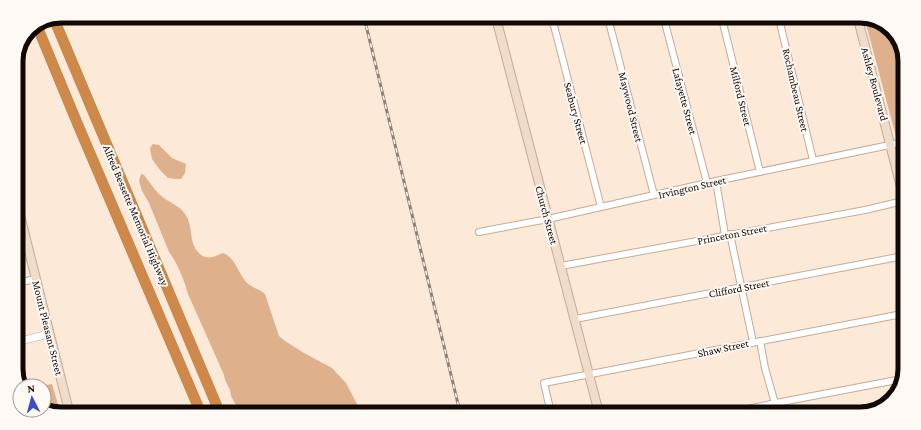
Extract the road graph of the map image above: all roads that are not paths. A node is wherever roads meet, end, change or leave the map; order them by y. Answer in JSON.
{"nodes":[{"id":1,"x":56,"y":23,"type":"edge"},
{"id":2,"x":497,"y":23,"type":"edge"},
{"id":3,"x":553,"y":23,"type":"edge"},
{"id":4,"x":609,"y":23,"type":"edge"},
{"id":5,"x":665,"y":23,"type":"edge"},
{"id":6,"x":723,"y":23,"type":"edge"},
{"id":7,"x":780,"y":23,"type":"edge"},
{"id":8,"x":859,"y":23,"type":"edge"},
{"id":9,"x":39,"y":31,"type":"edge"},
{"id":10,"x":898,"y":143,"type":"edge"},
{"id":11,"x":891,"y":144,"type":"junction"},
{"id":12,"x":813,"y":160,"type":"junction"},
{"id":13,"x":760,"y":172,"type":"junction"},
{"id":14,"x":898,"y":174,"type":"edge"},
{"id":15,"x":716,"y":181,"type":"junction"},
{"id":16,"x":707,"y":183,"type":"junction"},
{"id":17,"x":654,"y":195,"type":"junction"},
{"id":18,"x":898,"y":202,"type":"edge"},
{"id":19,"x":601,"y":208,"type":"junction"},
{"id":20,"x":548,"y":219,"type":"junction"},
{"id":21,"x":479,"y":232,"type":"dead end"},
{"id":22,"x":728,"y":235,"type":"junction"},
{"id":23,"x":23,"y":238,"type":"edge"},
{"id":24,"x":898,"y":257,"type":"edge"},
{"id":25,"x":561,"y":266,"type":"junction"},
{"id":26,"x":36,"y":279,"type":"junction"},
{"id":27,"x":23,"y":282,"type":"edge"},
{"id":28,"x":741,"y":288,"type":"junction"},
{"id":29,"x":898,"y":315,"type":"edge"},
{"id":30,"x":574,"y":320,"type":"junction"},
{"id":31,"x":49,"y":334,"type":"junction"},
{"id":32,"x":23,"y":340,"type":"edge"},
{"id":33,"x":757,"y":341,"type":"junction"},
{"id":34,"x":588,"y":374,"type":"junction"},
{"id":35,"x":896,"y":380,"type":"edge"},
{"id":36,"x":776,"y":403,"type":"junction"},
{"id":37,"x":68,"y":407,"type":"edge"},
{"id":38,"x":198,"y":407,"type":"edge"},
{"id":39,"x":218,"y":407,"type":"edge"},
{"id":40,"x":550,"y":407,"type":"edge"},
{"id":41,"x":597,"y":407,"type":"edge"},
{"id":42,"x":757,"y":407,"type":"edge"},
{"id":43,"x":777,"y":407,"type":"edge"}],
"edges":[{"from":1,"to":39,"type":"highway","name":"Alfred Bessette Memorial Highway"},
{"from":2,"to":20,"type":"main road","name":"Church Street"},
{"from":3,"to":19,"type":"street","name":"Seabury Street"},
{"from":4,"to":17,"type":"street","name":"Maywood Street"},
{"from":5,"to":16,"type":"street","name":"Lafayette Street"},
{"from":6,"to":13,"type":"street","name":"Milford Street"},
{"from":7,"to":12,"type":"street","name":"Rochambeau Street"},
{"from":8,"to":11,"type":"main road","name":"Ashley Boulevard"},
{"from":9,"to":38,"type":"highway","name":"Alfred Bessette Memorial Highway"},
{"from":10,"to":11,"type":"street","name":"Irvington Street"},
{"from":11,"to":12,"type":"street","name":"Irvington Street"},
{"from":11,"to":14,"type":"main road","name":"Ashley Boulevard"},
{"from":12,"to":13,"type":"street","name":"Irvington Street"},
{"from":13,"to":15,"type":"street","name":"Irvington Street"},
{"from":15,"to":16,"type":"street","name":"Irvington Street"},
{"from":15,"to":22,"type":"street"},
{"from":16,"to":17,"type":"street","name":"Irvington Street"},
{"from":17,"to":19,"type":"street","name":"Irvington Street"},
{"from":18,"to":22,"type":"street","name":"Princeton Street"},
{"from":19,"to":20,"type":"street","name":"Irvington Street"},
{"from":20,"to":21,"type":"street","name":"Irvington Street"},
{"from":20,"to":25,"type":"main road","name":"Church Street"},
{"from":22,"to":25,"type":"street","name":"Princeton Street"},
{"from":22,"to":28,"type":"street"},
{"from":23,"to":26,"type":"main road","name":"Mount Pleasant Street"},
{"from":24,"to":28,"type":"street","name":"Clifford Street"},
{"from":25,"to":30,"type":"main road","name":"Church Street"},
{"from":26,"to":27,"type":"street"},
{"from":26,"to":31,"type":"main road","name":"Mount Pleasant Street"},
{"from":28,"to":30,"type":"street","name":"Clifford Street"},
{"from":28,"to":33,"type":"street"},
{"from":29,"to":33,"type":"street","name":"Shaw Street"},
{"from":30,"to":34,"type":"main road","name":"Church Street"},
{"from":31,"to":32,"type":"street"},
{"from":31,"to":37,"type":"main road","name":"Mount Pleasant Street"},
{"from":33,"to":34,"type":"street","name":"Shaw Street"},
{"from":33,"to":36,"type":"street"},
{"from":34,"to":40,"type":"street","name":"Shaw Street"},
{"from":34,"to":41,"type":"main road","name":"Church Street"},
{"from":35,"to":36,"type":"street"},
{"from":36,"to":42,"type":"street"},
{"from":36,"to":43,"type":"street"}]}
